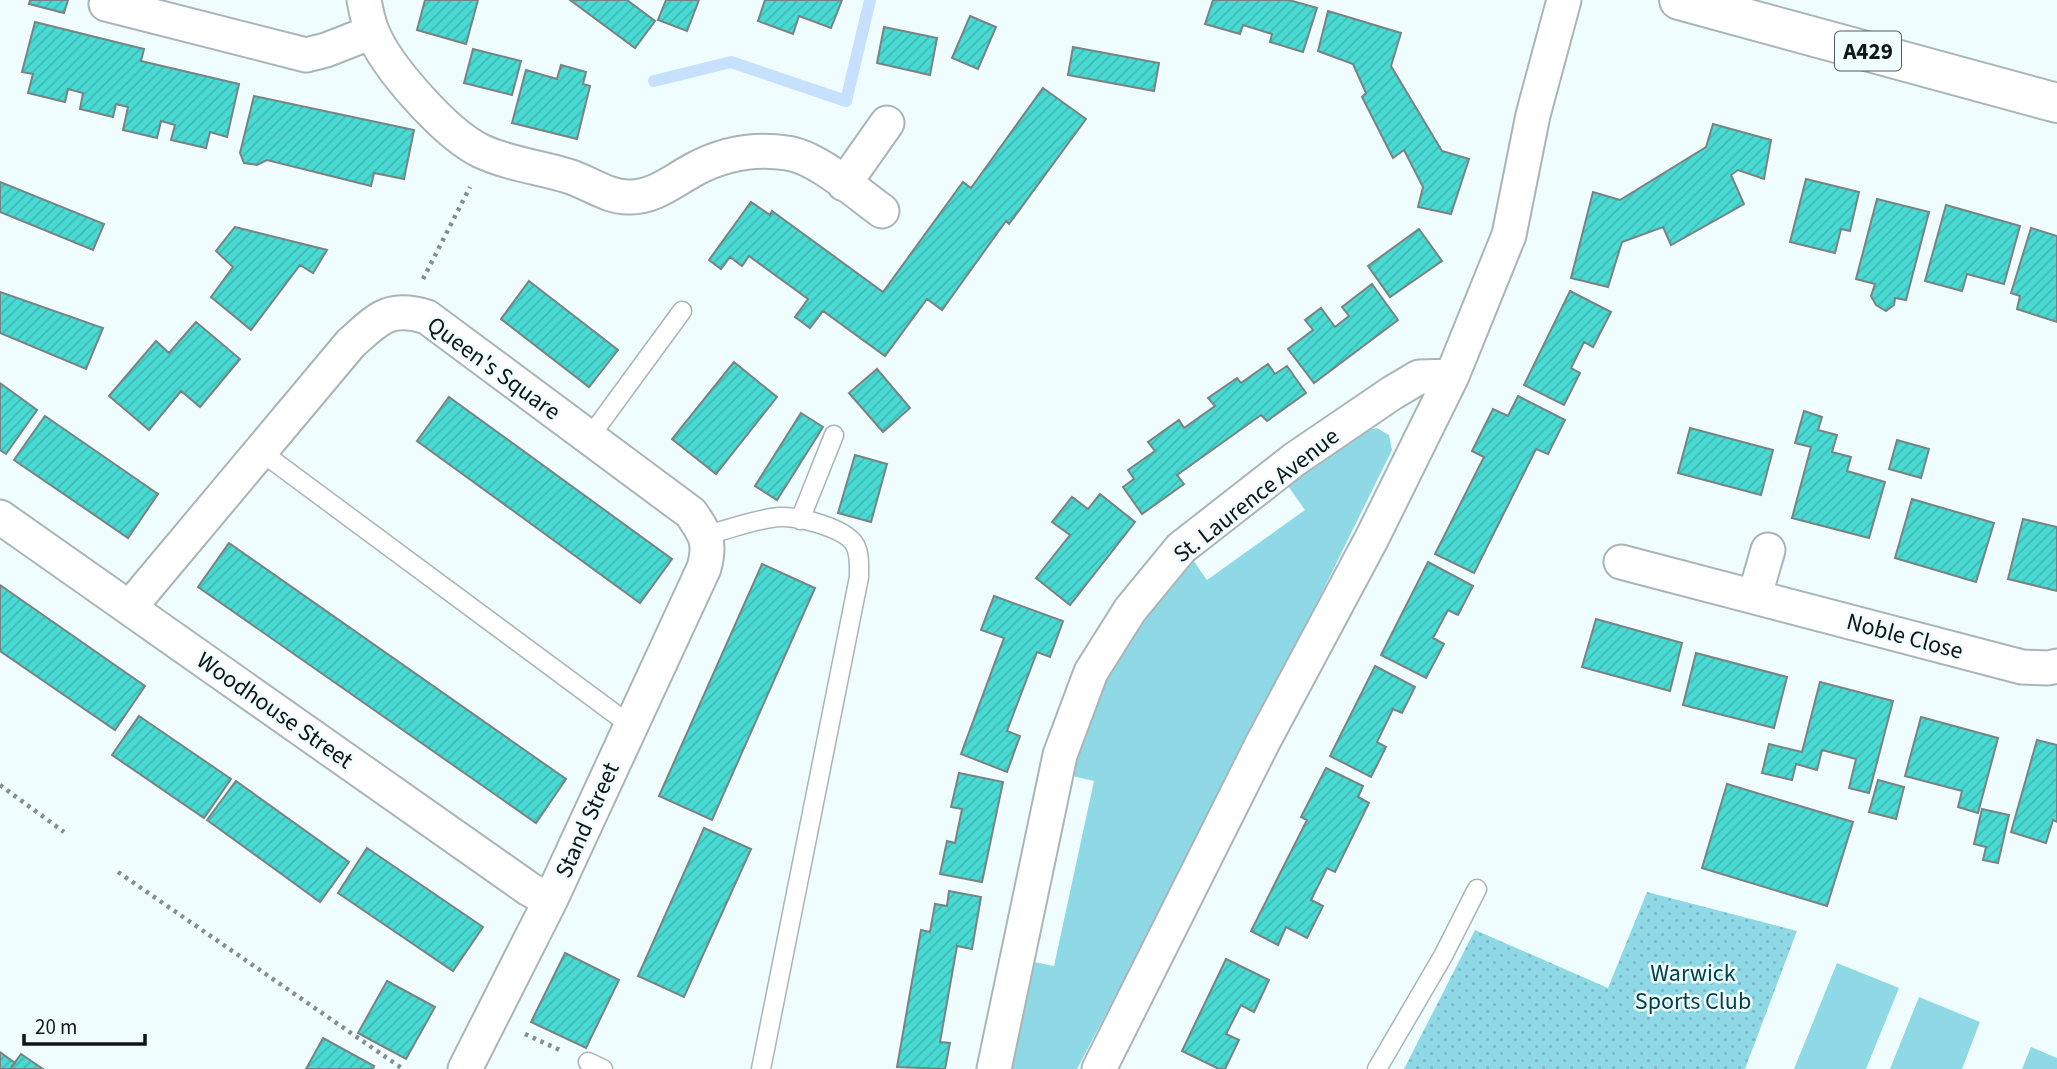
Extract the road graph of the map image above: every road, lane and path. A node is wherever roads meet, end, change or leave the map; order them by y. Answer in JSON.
{"nodes":[{"id":1,"x":364,"y":0,"type":"edge"},
{"id":2,"x":1564,"y":0,"type":"edge"},
{"id":3,"x":1679,"y":0,"type":"edge"},
{"id":4,"x":106,"y":4,"type":"dead end"},
{"id":5,"x":157,"y":8,"type":"edge"},
{"id":6,"x":372,"y":32,"type":"junction"},
{"id":7,"x":2057,"y":103,"type":"edge"},
{"id":8,"x":887,"y":123,"type":"dead end"},
{"id":9,"x":480,"y":150,"type":"junction"},
{"id":10,"x":844,"y":184,"type":"junction"},
{"id":11,"x":882,"y":211,"type":"dead end"},
{"id":12,"x":407,"y":311,"type":"junction"},
{"id":13,"x":681,"y":311,"type":"dead end"},
{"id":14,"x":1452,"y":376,"type":"junction"},
{"id":15,"x":834,"y":435,"type":"dead end"},
{"id":16,"x":589,"y":438,"type":"junction"},
{"id":17,"x":260,"y":451,"type":"junction"},
{"id":18,"x":0,"y":517,"type":"edge"},
{"id":19,"x":800,"y":520,"type":"junction"},
{"id":20,"x":706,"y":535,"type":"junction"},
{"id":21,"x":1768,"y":550,"type":"dead end"},
{"id":22,"x":1621,"y":562,"type":"dead end"},
{"id":23,"x":1755,"y":595,"type":"junction"},
{"id":24,"x":130,"y":607,"type":"junction"},
{"id":25,"x":2057,"y":666,"type":"edge"},
{"id":26,"x":630,"y":725,"type":"junction"},
{"id":27,"x":0,"y":785,"type":"edge"},
{"id":28,"x":64,"y":832,"type":"dead end"},
{"id":29,"x":118,"y":872,"type":"dead end"},
{"id":30,"x":1477,"y":889,"type":"dead end"},
{"id":31,"x":550,"y":901,"type":"junction"},
{"id":32,"x":490,"y":1018,"type":"junction"},
{"id":33,"x":596,"y":1066,"type":"edge"},
{"id":34,"x":403,"y":1069,"type":"edge"},
{"id":35,"x":465,"y":1069,"type":"edge"},
{"id":36,"x":761,"y":1069,"type":"edge"},
{"id":37,"x":994,"y":1069,"type":"edge"},
{"id":38,"x":1099,"y":1069,"type":"edge"},
{"id":39,"x":1377,"y":1069,"type":"edge"}],
"edges":[{"from":1,"to":6,"type":"street"},
{"from":2,"to":14,"type":"street"},
{"from":3,"to":7,"type":"main road","number":"A429"},
{"from":4,"to":5,"type":"street"},
{"from":5,"to":6,"type":"street"},
{"from":6,"to":9,"type":"street"},
{"from":8,"to":10,"type":"street"},
{"from":9,"to":10,"type":"street"},
{"from":9,"to":12,"type":"path"},
{"from":10,"to":11,"type":"street"},
{"from":12,"to":16,"type":"street","name":"Queen's Square"},
{"from":12,"to":17,"type":"street","name":"Queen's Square"},
{"from":13,"to":16,"type":"lane"},
{"from":14,"to":37,"type":"street","name":"St. Laurence Avenue"},
{"from":14,"to":38,"type":"street"},
{"from":15,"to":19,"type":"lane"},
{"from":16,"to":20,"type":"street","name":"Queen's Square"},
{"from":17,"to":24,"type":"street","name":"Queen's Square"},
{"from":17,"to":26,"type":"lane"},
{"from":18,"to":24,"type":"street","name":"Woodhouse Street"},
{"from":19,"to":20,"type":"lane"},
{"from":19,"to":36,"type":"lane"},
{"from":20,"to":26,"type":"street","name":"Stand Street"},
{"from":21,"to":23,"type":"street"},
{"from":22,"to":23,"type":"street","name":"Noble Close"},
{"from":23,"to":25,"type":"street","name":"Noble Close"},
{"from":24,"to":31,"type":"street","name":"Woodhouse Street"},
{"from":26,"to":31,"type":"street","name":"Stand Street"},
{"from":27,"to":28,"type":"path"},
{"from":29,"to":34,"type":"path"},
{"from":30,"to":39,"type":"lane"},
{"from":31,"to":32,"type":"street","name":"Stand Street"},
{"from":32,"to":33,"type":"path"},
{"from":32,"to":35,"type":"street","name":"Stand Street"}]}
